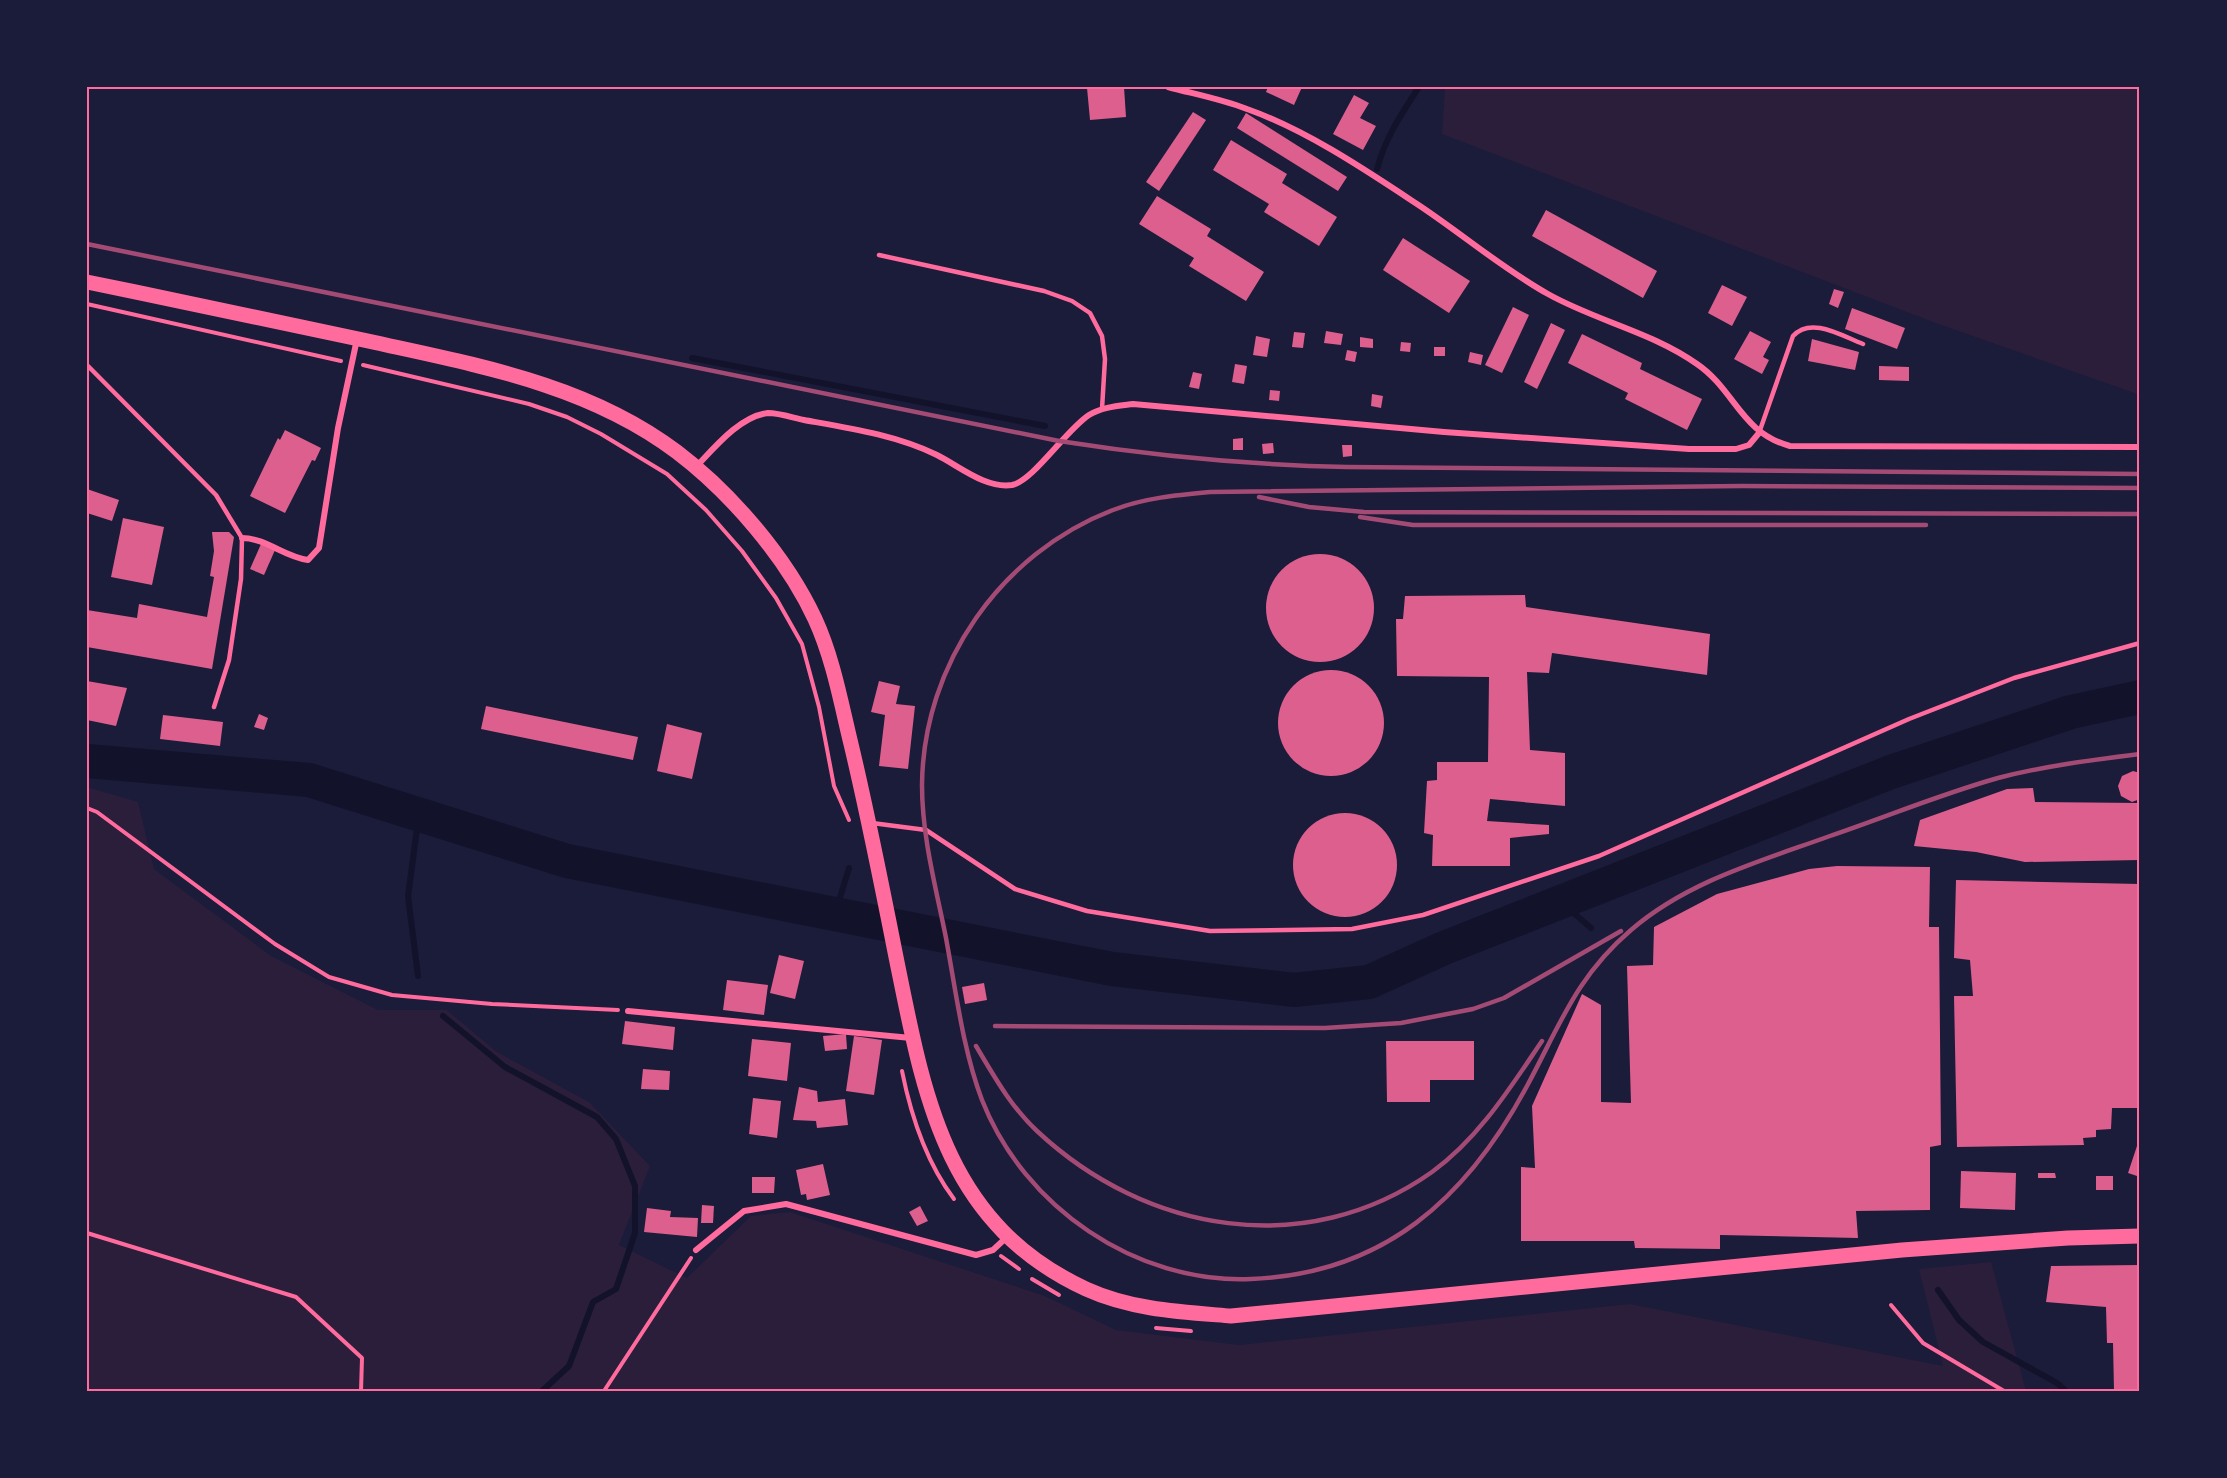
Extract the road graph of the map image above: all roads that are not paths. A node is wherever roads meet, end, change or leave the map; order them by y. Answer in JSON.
{"nodes":[{"id":1,"x":1168,"y":87,"type":"edge"},
{"id":2,"x":879,"y":255,"type":"dead end"},
{"id":3,"x":87,"y":282,"type":"edge"},
{"id":4,"x":357,"y":339,"type":"junction"},
{"id":5,"x":1863,"y":344,"type":"dead end"},
{"id":6,"x":87,"y":365,"type":"edge"},
{"id":7,"x":1102,"y":409,"type":"junction"},
{"id":8,"x":1759,"y":433,"type":"junction"},
{"id":9,"x":2140,"y":447,"type":"edge"},
{"id":10,"x":696,"y":468,"type":"junction"},
{"id":11,"x":242,"y":538,"type":"junction"},
{"id":12,"x":2140,"y":643,"type":"edge"},
{"id":13,"x":214,"y":707,"type":"dead end"},
{"id":14,"x":869,"y":822,"type":"junction"},
{"id":15,"x":628,"y":1011,"type":"road end"},
{"id":16,"x":912,"y":1038,"type":"junction"},
{"id":17,"x":1008,"y":1236,"type":"junction"},
{"id":18,"x":2140,"y":1236,"type":"edge"},
{"id":19,"x":696,"y":1250,"type":"road end"}],
"edges":[{"from":1,"to":8,"type":"street"},
{"from":2,"to":7,"type":"lane"},
{"from":3,"to":4,"type":"main road"},
{"from":4,"to":10,"type":"main road"},
{"from":4,"to":11,"type":"street"},
{"from":5,"to":8,"type":"lane"},
{"from":6,"to":11,"type":"lane"},
{"from":7,"to":8,"type":"street"},
{"from":7,"to":10,"type":"street"},
{"from":8,"to":9,"type":"street"},
{"from":10,"to":14,"type":"main road"},
{"from":11,"to":13,"type":"lane"},
{"from":12,"to":14,"type":"lane"},
{"from":14,"to":16,"type":"main road"},
{"from":15,"to":16,"type":"street"},
{"from":16,"to":17,"type":"main road"},
{"from":17,"to":18,"type":"main road"},
{"from":17,"to":19,"type":"street"}]}
